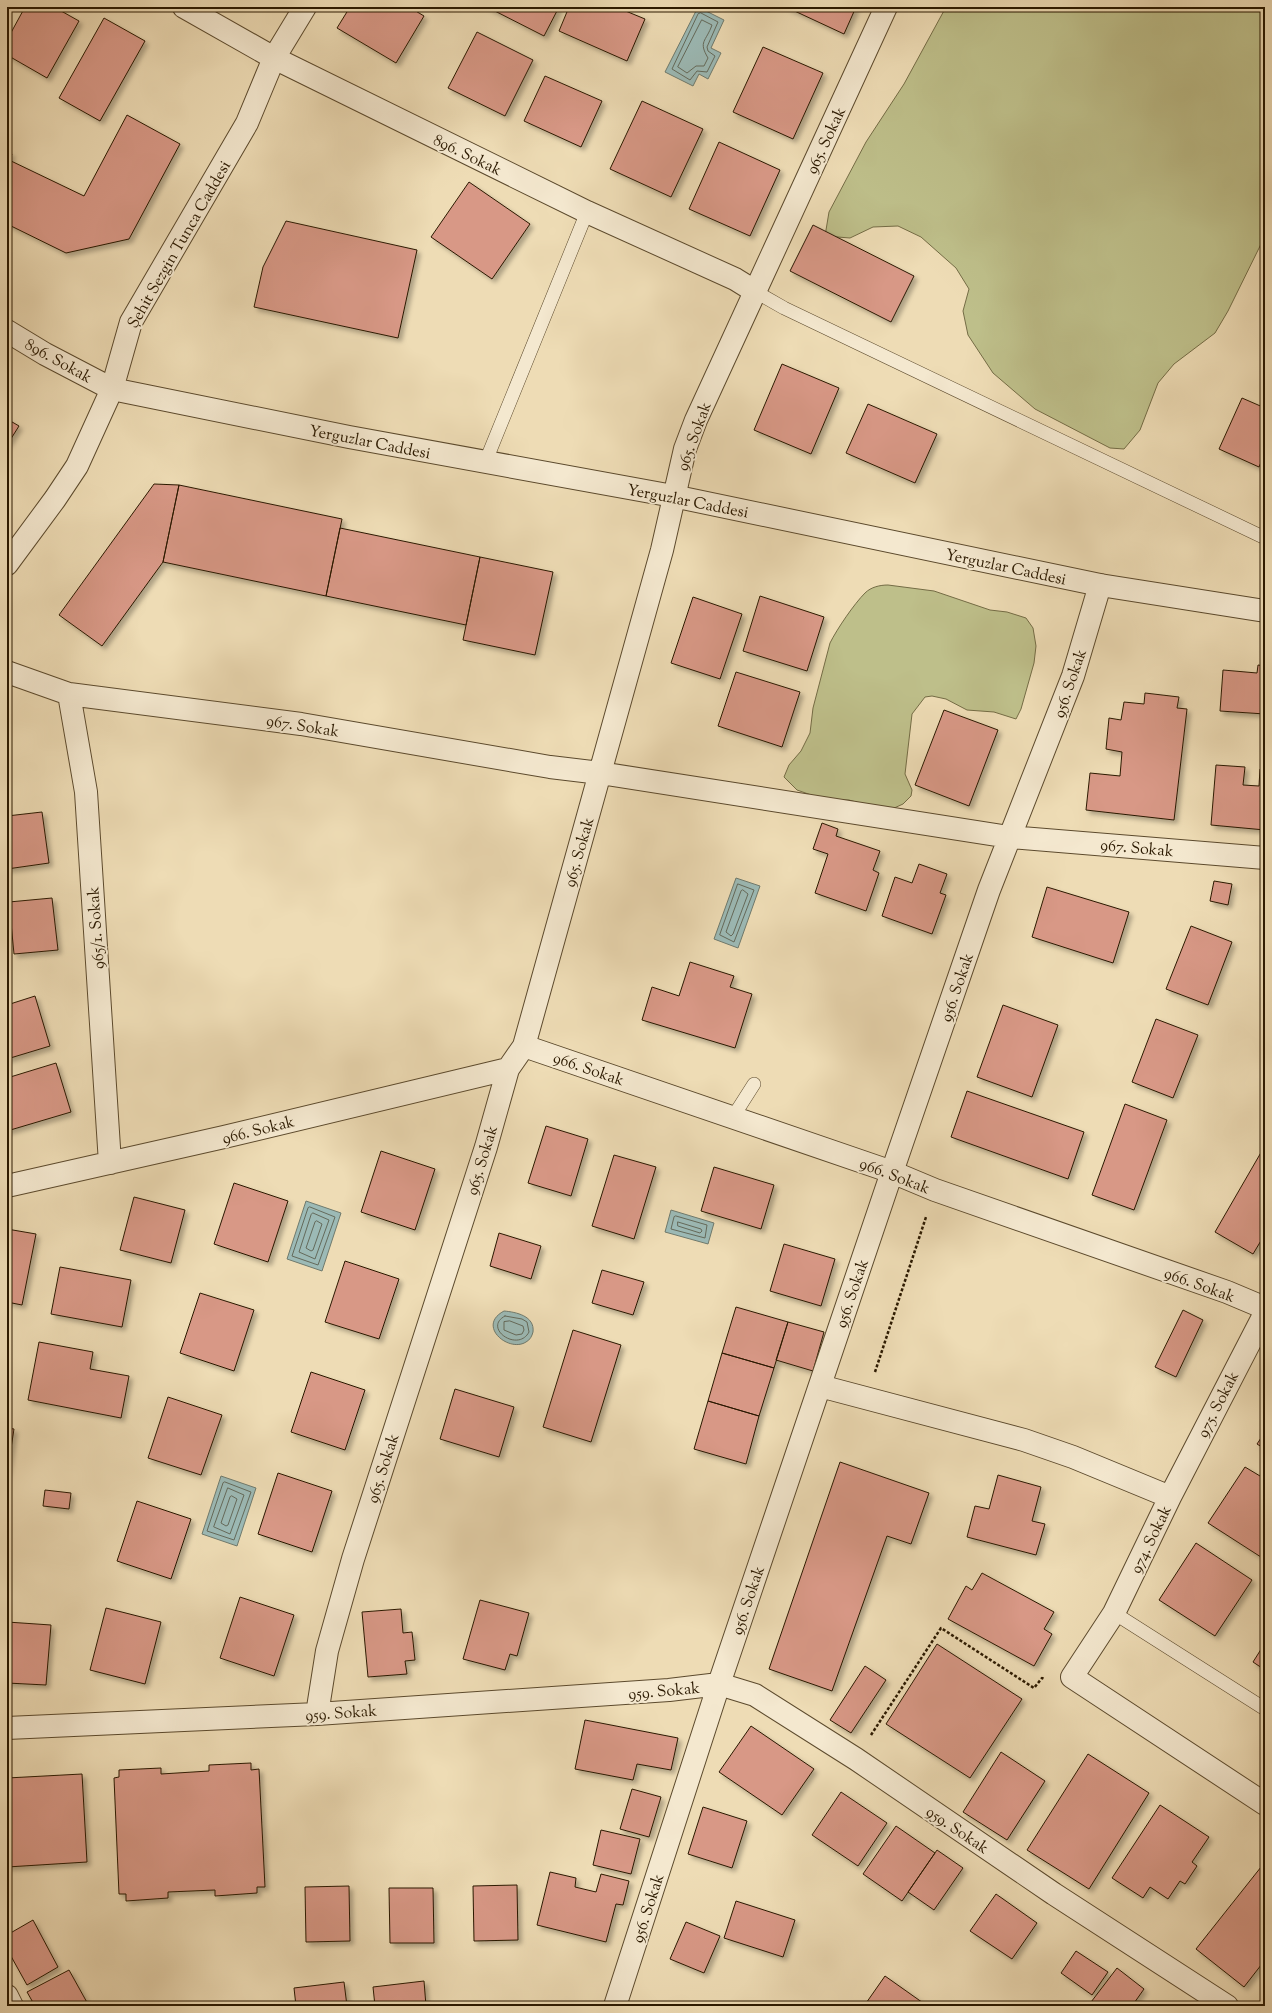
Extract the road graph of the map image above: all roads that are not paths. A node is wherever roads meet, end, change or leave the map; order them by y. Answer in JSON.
{"nodes":[{"id":1,"x":184,"y":7,"type":"edge"},
{"id":2,"x":305,"y":7,"type":"edge"},
{"id":3,"x":886,"y":7,"type":"edge"},
{"id":4,"x":274,"y":58,"type":"junction"},
{"id":5,"x":587,"y":212,"type":"junction"},
{"id":6,"x":756,"y":292,"type":"junction"},
{"id":7,"x":7,"y":331,"type":"edge"},
{"id":8,"x":112,"y":389,"type":"junction"},
{"id":9,"x":484,"y":463,"type":"junction"},
{"id":10,"x":673,"y":496,"type":"junction"},
{"id":11,"x":1265,"y":538,"type":"edge"},
{"id":12,"x":7,"y":564,"type":"edge"},
{"id":13,"x":1100,"y":585,"type":"junction"},
{"id":14,"x":1264,"y":609,"type":"edge"},
{"id":15,"x":7,"y":672,"type":"edge"},
{"id":16,"x":69,"y":694,"type":"junction"},
{"id":17,"x":600,"y":773,"type":"junction"},
{"id":18,"x":1009,"y":837,"type":"junction"},
{"id":19,"x":1265,"y":858,"type":"edge"},
{"id":20,"x":524,"y":1046,"type":"junction"},
{"id":21,"x":508,"y":1068,"type":"junction"},
{"id":22,"x":754,"y":1084,"type":"dead end"},
{"id":23,"x":733,"y":1117,"type":"junction"},
{"id":24,"x":110,"y":1163,"type":"junction"},
{"id":25,"x":892,"y":1172,"type":"junction"},
{"id":26,"x":7,"y":1186,"type":"edge"},
{"id":27,"x":1265,"y":1308,"type":"edge"},
{"id":28,"x":1265,"y":1312,"type":"edge"},
{"id":29,"x":820,"y":1386,"type":"junction"},
{"id":30,"x":1170,"y":1497,"type":"junction"},
{"id":31,"x":1114,"y":1613,"type":"junction"},
{"id":32,"x":719,"y":1684,"type":"junction"},
{"id":33,"x":1265,"y":1708,"type":"edge"},
{"id":34,"x":317,"y":1714,"type":"junction"},
{"id":35,"x":7,"y":1728,"type":"edge"},
{"id":36,"x":1265,"y":1804,"type":"edge"},
{"id":37,"x":7,"y":1996,"type":"edge"},
{"id":38,"x":12,"y":2006,"type":"edge"},
{"id":39,"x":615,"y":2006,"type":"edge"},
{"id":40,"x":1227,"y":2006,"type":"edge"}],
"edges":[{"from":1,"to":4,"type":"street","name":"896. Sokak"},
{"from":2,"to":4,"type":"street","name":"Şehit Sezgin Tunca Caddesi"},
{"from":3,"to":6,"type":"street","name":"965. Sokak"},
{"from":4,"to":5,"type":"street","name":"896. Sokak"},
{"from":4,"to":8,"type":"street","name":"Şehit Sezgin Tunca Caddesi"},
{"from":5,"to":6,"type":"street","name":"896. Sokak"},
{"from":5,"to":9,"type":"lane"},
{"from":6,"to":10,"type":"street","name":"965. Sokak"},
{"from":6,"to":11,"type":"lane"},
{"from":7,"to":8,"type":"street","name":"896. Sokak"},
{"from":8,"to":9,"type":"street","name":"Yerguzlar Caddesi"},
{"from":8,"to":12,"type":"street","name":"Şehit Sezgin Tunca Caddesi"},
{"from":9,"to":10,"type":"street","name":"Yerguzlar Caddesi"},
{"from":10,"to":13,"type":"street","name":"Yerguzlar Caddesi"},
{"from":10,"to":17,"type":"street","name":"965. Sokak"},
{"from":13,"to":14,"type":"street","name":"Yerguzlar Caddesi"},
{"from":13,"to":18,"type":"street","name":"956. Sokak"},
{"from":15,"to":16,"type":"street","name":"967. Sokak"},
{"from":16,"to":17,"type":"street","name":"967. Sokak"},
{"from":16,"to":24,"type":"street","name":"965/1. Sokak"},
{"from":17,"to":18,"type":"street","name":"967. Sokak"},
{"from":17,"to":20,"type":"street","name":"965. Sokak"},
{"from":18,"to":19,"type":"street","name":"967. Sokak"},
{"from":18,"to":25,"type":"street","name":"956. Sokak"},
{"from":20,"to":21,"type":"street","name":"965. Sokak"},
{"from":20,"to":23,"type":"street","name":"966. Sokak"},
{"from":21,"to":24,"type":"street","name":"966. Sokak"},
{"from":21,"to":34,"type":"street","name":"965. Sokak"},
{"from":22,"to":23,"type":"lane"},
{"from":23,"to":25,"type":"street","name":"966. Sokak"},
{"from":24,"to":26,"type":"street","name":"966. Sokak"},
{"from":25,"to":27,"type":"street","name":"966. Sokak"},
{"from":25,"to":29,"type":"street","name":"956. Sokak"},
{"from":28,"to":30,"type":"street","name":"975. Sokak"},
{"from":29,"to":30,"type":"street","name":"974. Sokak"},
{"from":29,"to":32,"type":"street","name":"956. Sokak"},
{"from":30,"to":31,"type":"street","name":"974. Sokak"},
{"from":31,"to":33,"type":"lane"},
{"from":31,"to":36,"type":"street","name":"974. Sokak"},
{"from":32,"to":34,"type":"street","name":"959. Sokak"},
{"from":32,"to":39,"type":"street","name":"956. Sokak"},
{"from":32,"to":40,"type":"street","name":"959. Sokak"},
{"from":34,"to":35,"type":"street","name":"959. Sokak"},
{"from":37,"to":38,"type":"street"}]}
